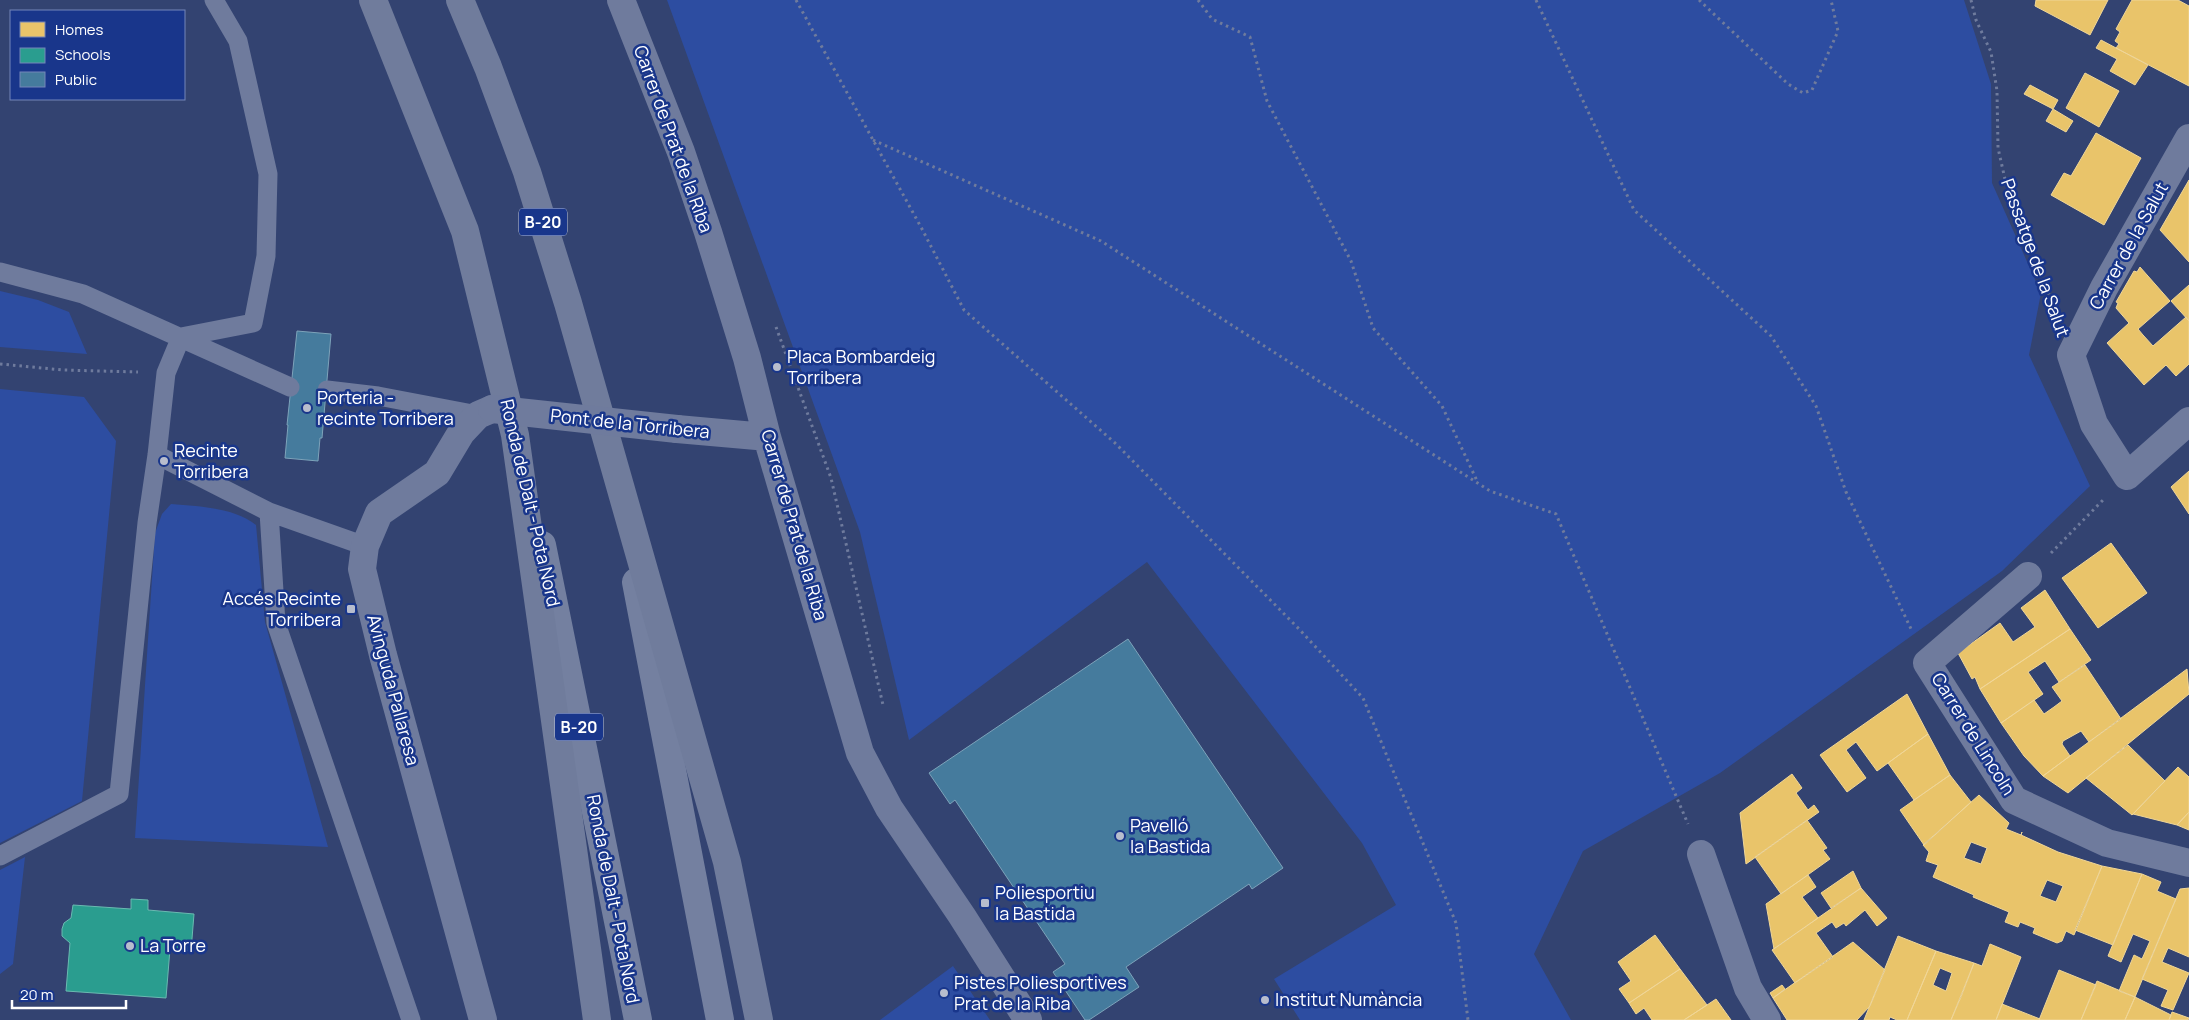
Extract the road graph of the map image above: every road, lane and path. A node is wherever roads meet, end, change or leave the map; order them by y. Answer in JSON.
{"nodes":[{"id":1,"x":214,"y":0,"type":"edge"},
{"id":2,"x":373,"y":0,"type":"edge"},
{"id":3,"x":460,"y":0,"type":"edge"},
{"id":4,"x":621,"y":0,"type":"edge"},
{"id":5,"x":796,"y":0,"type":"edge"},
{"id":6,"x":1198,"y":0,"type":"edge"},
{"id":7,"x":1536,"y":0,"type":"edge"},
{"id":8,"x":1699,"y":0,"type":"edge"},
{"id":9,"x":1831,"y":0,"type":"edge"},
{"id":10,"x":1972,"y":0,"type":"edge"},
{"id":11,"x":2189,"y":138,"type":"edge"},
{"id":12,"x":873,"y":140,"type":"junction"},
{"id":13,"x":0,"y":272,"type":"edge"},
{"id":14,"x":772,"y":319,"type":"dead end"},
{"id":15,"x":182,"y":337,"type":"junction"},
{"id":16,"x":2071,"y":355,"type":"junction"},
{"id":17,"x":0,"y":364,"type":"edge"},
{"id":18,"x":63,"y":370,"type":"dead end"},
{"id":19,"x":290,"y":387,"type":"dead end"},
{"id":20,"x":327,"y":390,"type":"dead end"},
{"id":21,"x":485,"y":412,"type":"junction"},
{"id":22,"x":2189,"y":421,"type":"edge"},
{"id":23,"x":515,"y":435,"type":"junction"},
{"id":24,"x":767,"y":437,"type":"junction"},
{"id":25,"x":611,"y":449,"type":"junction"},
{"id":26,"x":157,"y":455,"type":"junction"},
{"id":27,"x":2127,"y":476,"type":"junction"},
{"id":28,"x":1478,"y":484,"type":"junction"},
{"id":29,"x":269,"y":512,"type":"junction"},
{"id":30,"x":365,"y":546,"type":"junction"},
{"id":31,"x":2028,"y":576,"type":"joint"},
{"id":32,"x":1928,"y":663,"type":"junction"},
{"id":33,"x":882,"y":713,"type":"dead end"},
{"id":34,"x":1701,"y":854,"type":"joint"},
{"id":35,"x":0,"y":856,"type":"edge"},
{"id":36,"x":2189,"y":863,"type":"edge"},
{"id":37,"x":411,"y":1020,"type":"edge"},
{"id":38,"x":483,"y":1020,"type":"edge"},
{"id":39,"x":596,"y":1020,"type":"edge"},
{"id":40,"x":638,"y":1020,"type":"edge"},
{"id":41,"x":720,"y":1020,"type":"edge"},
{"id":42,"x":759,"y":1020,"type":"edge"},
{"id":43,"x":1028,"y":1020,"type":"edge"},
{"id":44,"x":1468,"y":1020,"type":"edge"},
{"id":45,"x":1767,"y":1020,"type":"edge"}],
"edges":[{"from":1,"to":15,"type":"lane"},
{"from":2,"to":23,"type":"highway","name":"Ronda de Dalt - Pota Nord","number":"B-20"},
{"from":3,"to":25,"type":"highway","number":"B-20"},
{"from":4,"to":24,"type":"street","name":"Carrer de Prat de la Riba"},
{"from":5,"to":12,"type":"path"},
{"from":6,"to":28,"type":"path"},
{"from":7,"to":32,"type":"path","name":"Carrer de Lincoln"},
{"from":8,"to":9,"type":"path"},
{"from":10,"to":16,"type":"path","name":"Passatge de la Salut"},
{"from":11,"to":16,"type":"street","name":"Carrer de la Salut"},
{"from":12,"to":28,"type":"path"},
{"from":12,"to":44,"type":"path"},
{"from":13,"to":15,"type":"lane"},
{"from":14,"to":33,"type":"path"},
{"from":15,"to":19,"type":"lane"},
{"from":15,"to":26,"type":"lane"},
{"from":16,"to":27,"type":"street","name":"Passatge de la Salut"},
{"from":17,"to":18,"type":"path"},
{"from":20,"to":21,"type":"lane"},
{"from":21,"to":24,"type":"street","name":"Pont de la Torribera","bridge":true},
{"from":21,"to":30,"type":"street","name":"Avinguda Pallaresa"},
{"from":22,"to":27,"type":"street"},
{"from":23,"to":39,"type":"highway"},
{"from":23,"to":40,"type":"highway","name":"Ronda de Dalt - Pota Nord","number":"B-20"},
{"from":24,"to":43,"type":"street","name":"Carrer de Prat de la Riba"},
{"from":25,"to":41,"type":"highway","number":"B-20"},
{"from":25,"to":42,"type":"highway"},
{"from":26,"to":29,"type":"lane"},
{"from":26,"to":35,"type":"lane"},
{"from":27,"to":31,"type":"path"},
{"from":28,"to":34,"type":"path"},
{"from":29,"to":30,"type":"lane"},
{"from":29,"to":37,"type":"lane"},
{"from":30,"to":38,"type":"street","name":"Avinguda Pallaresa"},
{"from":31,"to":32,"type":"street","name":"Carrer de Lincoln"},
{"from":32,"to":36,"type":"street","name":"Carrer de Lincoln"},
{"from":34,"to":45,"type":"street"}]}
